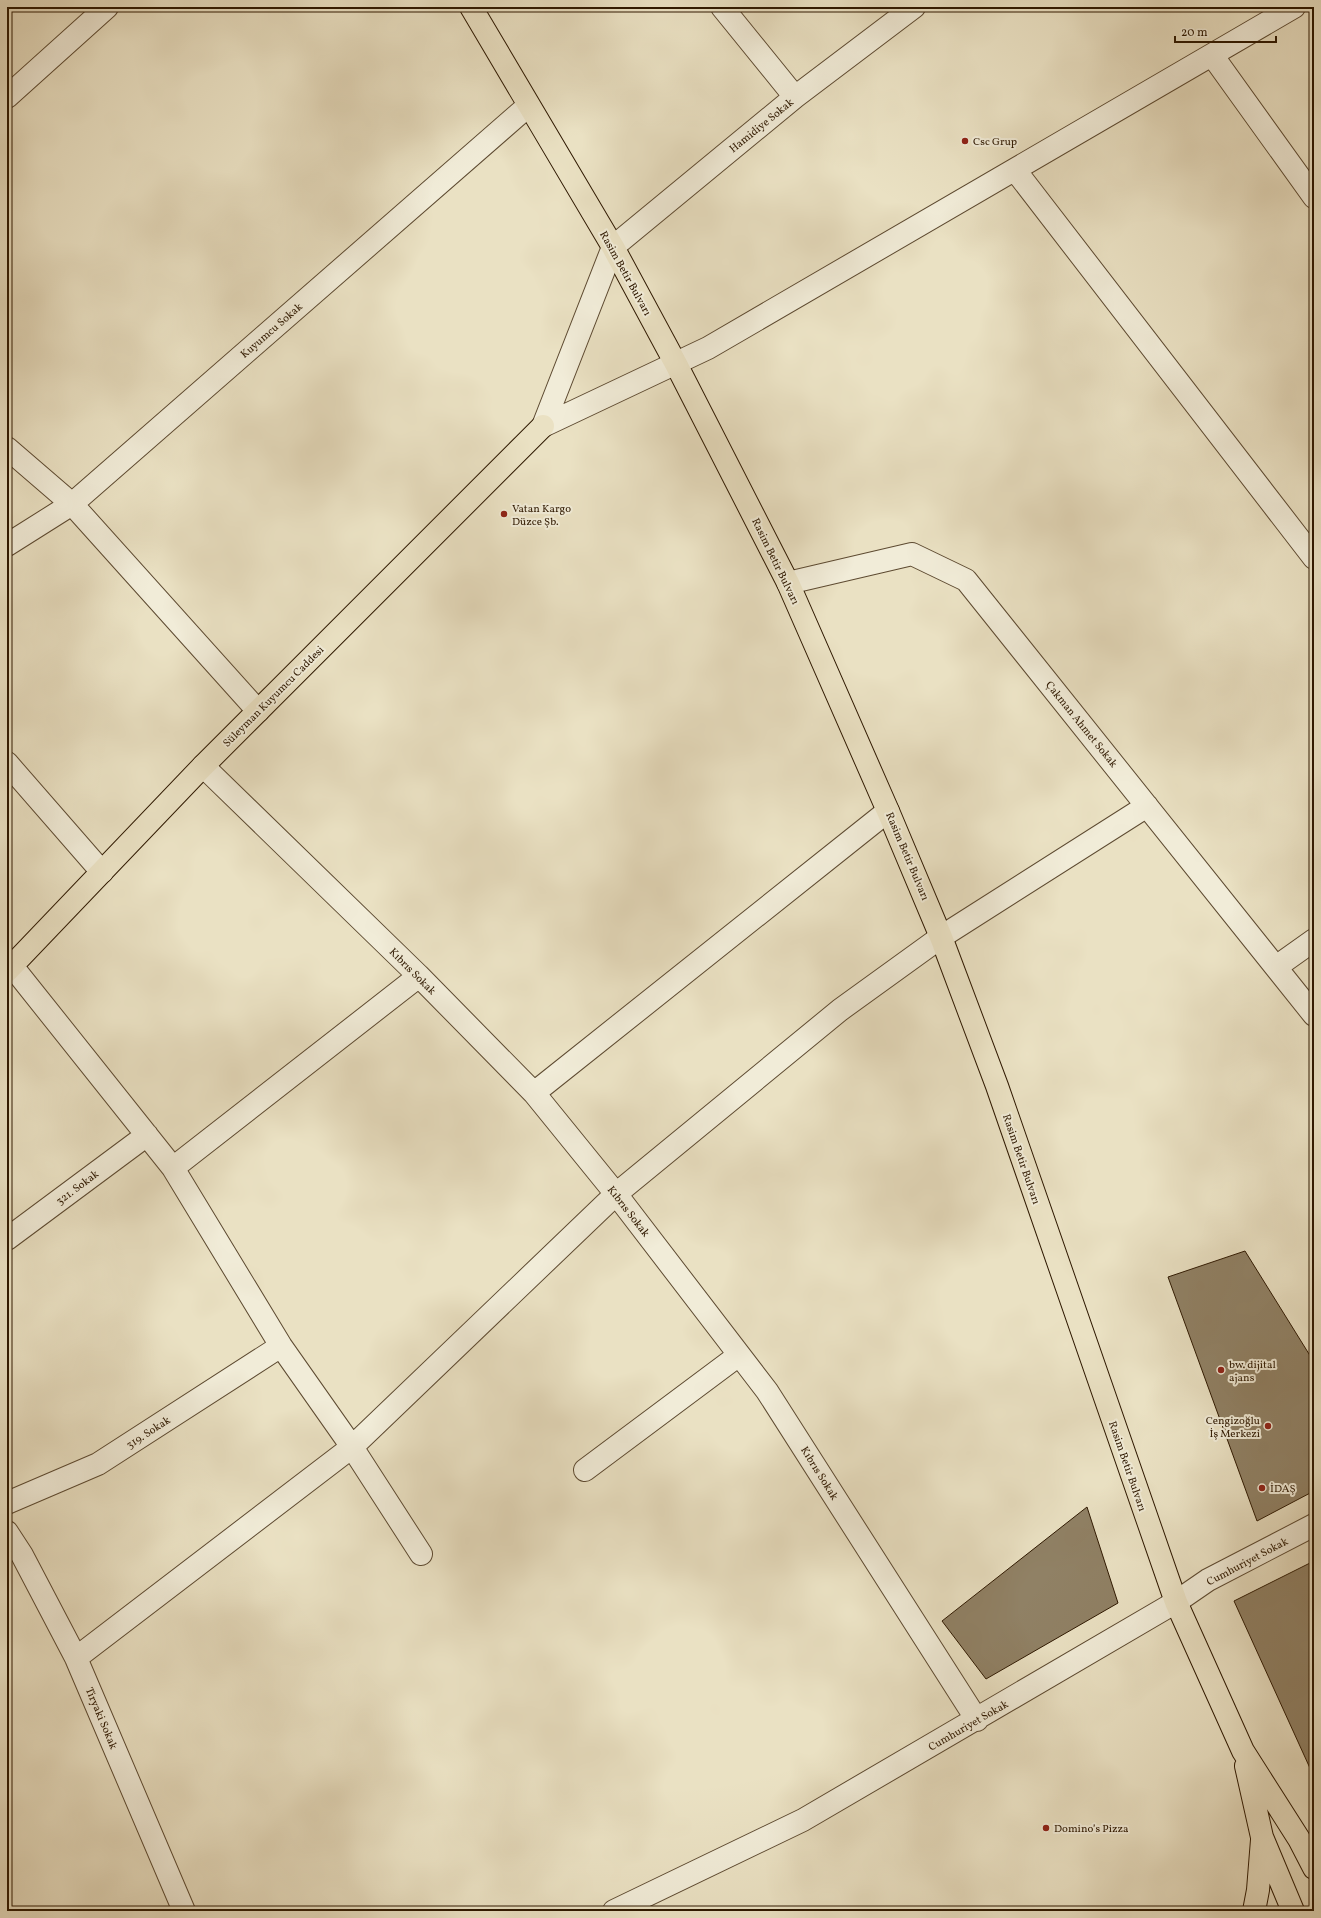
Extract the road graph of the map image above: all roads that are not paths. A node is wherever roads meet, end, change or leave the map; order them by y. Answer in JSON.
{"nodes":[{"id":1,"x":107,"y":7,"type":"edge"},
{"id":2,"x":471,"y":7,"type":"edge"},
{"id":3,"x":722,"y":7,"type":"edge"},
{"id":4,"x":914,"y":7,"type":"edge"},
{"id":5,"x":1294,"y":7,"type":"edge"},
{"id":6,"x":1212,"y":55,"type":"junction"},
{"id":7,"x":7,"y":97,"type":"edge"},
{"id":8,"x":795,"y":97,"type":"junction"},
{"id":9,"x":528,"y":106,"type":"junction"},
{"id":10,"x":1014,"y":170,"type":"junction"},
{"id":11,"x":1314,"y":197,"type":"edge"},
{"id":12,"x":612,"y":247,"type":"junction"},
{"id":13,"x":676,"y":364,"type":"junction"},
{"id":14,"x":543,"y":426,"type":"junction"},
{"id":15,"x":7,"y":448,"type":"edge"},
{"id":16,"x":72,"y":504,"type":"junction"},
{"id":17,"x":7,"y":545,"type":"edge"},
{"id":18,"x":1314,"y":558,"type":"edge"},
{"id":19,"x":788,"y":583,"type":"junction"},
{"id":20,"x":258,"y":711,"type":"junction"},
{"id":21,"x":7,"y":762,"type":"edge"},
{"id":22,"x":203,"y":766,"type":"junction"},
{"id":23,"x":1147,"y":806,"type":"junction"},
{"id":24,"x":888,"y":811,"type":"junction"},
{"id":25,"x":102,"y":872,"type":"junction"},
{"id":26,"x":941,"y":937,"type":"junction"},
{"id":27,"x":1314,"y":940,"type":"edge"},
{"id":28,"x":1276,"y":967,"type":"junction"},
{"id":29,"x":10,"y":969,"type":"edge"},
{"id":30,"x":419,"y":976,"type":"junction"},
{"id":31,"x":1314,"y":1015,"type":"edge"},
{"id":32,"x":534,"y":1093,"type":"junction"},
{"id":33,"x":147,"y":1135,"type":"junction"},
{"id":34,"x":173,"y":1168,"type":"junction"},
{"id":35,"x":616,"y":1194,"type":"junction"},
{"id":36,"x":7,"y":1239,"type":"edge"},
{"id":37,"x":281,"y":1346,"type":"junction"},
{"id":38,"x":739,"y":1355,"type":"junction"},
{"id":39,"x":352,"y":1447,"type":"junction"},
{"id":40,"x":585,"y":1470,"type":"dead end"},
{"id":41,"x":7,"y":1503,"type":"edge"},
{"id":42,"x":1314,"y":1526,"type":"edge"},
{"id":43,"x":7,"y":1532,"type":"edge"},
{"id":44,"x":421,"y":1554,"type":"dead end"},
{"id":45,"x":1176,"y":1602,"type":"junction"},
{"id":46,"x":76,"y":1658,"type":"junction"},
{"id":47,"x":977,"y":1720,"type":"junction"},
{"id":48,"x":1243,"y":1751,"type":"junction"},
{"id":49,"x":1273,"y":1798,"type":"junction"},
{"id":50,"x":1314,"y":1835,"type":"edge"},
{"id":51,"x":1262,"y":1837,"type":"junction"},
{"id":52,"x":1314,"y":1868,"type":"edge"},
{"id":53,"x":184,"y":1911,"type":"edge"},
{"id":54,"x":614,"y":1911,"type":"edge"},
{"id":55,"x":1254,"y":1911,"type":"edge"},
{"id":56,"x":1293,"y":1911,"type":"edge"}],
"edges":[{"from":1,"to":7,"type":"street"},
{"from":2,"to":9,"type":"main road","name":"Rasim Betir Bulvarı"},
{"from":3,"to":8,"type":"street"},
{"from":4,"to":8,"type":"street","name":"Hamidiye Sokak"},
{"from":5,"to":6,"type":"street"},
{"from":6,"to":10,"type":"street"},
{"from":6,"to":11,"type":"street"},
{"from":8,"to":12,"type":"street","name":"Hamidiye Sokak"},
{"from":9,"to":12,"type":"main road","name":"Rasim Betir Bulvarı"},
{"from":9,"to":16,"type":"street","name":"Kuyumcu Sokak"},
{"from":10,"to":13,"type":"street"},
{"from":10,"to":18,"type":"street"},
{"from":12,"to":13,"type":"main road","name":"Rasim Betir Bulvarı"},
{"from":12,"to":14,"type":"street"},
{"from":13,"to":14,"type":"street"},
{"from":13,"to":19,"type":"main road","name":"Rasim Betir Bulvarı"},
{"from":14,"to":20,"type":"main road","name":"Süleyman Kuyumcu Caddesi"},
{"from":15,"to":16,"type":"street"},
{"from":16,"to":17,"type":"street","name":"Kuyumcu Sokak"},
{"from":16,"to":20,"type":"street"},
{"from":19,"to":23,"type":"street","name":"Çakman Ahmet Sokak"},
{"from":19,"to":24,"type":"main road","name":"Rasim Betir Bulvarı"},
{"from":20,"to":22,"type":"main road","name":"Süleyman Kuyumcu Caddesi"},
{"from":21,"to":25,"type":"street"},
{"from":22,"to":25,"type":"main road","name":"Süleyman Kuyumcu Caddesi"},
{"from":22,"to":30,"type":"street","name":"Kıbrıs Sokak"},
{"from":23,"to":26,"type":"street"},
{"from":23,"to":28,"type":"street","name":"Çakman Ahmet Sokak"},
{"from":24,"to":26,"type":"main road","name":"Rasim Betir Bulvarı"},
{"from":24,"to":32,"type":"street"},
{"from":25,"to":29,"type":"main road","name":"Süleyman Kuyumcu Caddesi"},
{"from":26,"to":35,"type":"street"},
{"from":26,"to":45,"type":"main road","name":"Rasim Betir Bulvarı"},
{"from":27,"to":28,"type":"street"},
{"from":28,"to":31,"type":"street","name":"Çakman Ahmet Sokak"},
{"from":29,"to":33,"type":"street"},
{"from":30,"to":32,"type":"street","name":"Kıbrıs Sokak"},
{"from":30,"to":34,"type":"street"},
{"from":32,"to":35,"type":"street","name":"Kıbrıs Sokak"},
{"from":33,"to":34,"type":"street"},
{"from":33,"to":36,"type":"street","name":"321. Sokak"},
{"from":34,"to":37,"type":"street"},
{"from":35,"to":38,"type":"street","name":"Kıbrıs Sokak"},
{"from":35,"to":39,"type":"street"},
{"from":37,"to":39,"type":"street"},
{"from":37,"to":41,"type":"street","name":"319. Sokak"},
{"from":38,"to":40,"type":"street"},
{"from":38,"to":47,"type":"street","name":"Kıbrıs Sokak"},
{"from":39,"to":44,"type":"street"},
{"from":39,"to":46,"type":"street"},
{"from":42,"to":45,"type":"street","name":"Cumhuriyet Sokak"},
{"from":43,"to":46,"type":"street","name":"Tiryaki Sokak"},
{"from":45,"to":47,"type":"street","name":"Cumhuriyet Sokak"},
{"from":45,"to":48,"type":"main road","name":"Rasim Betir Bulvarı"},
{"from":46,"to":53,"type":"street","name":"Tiryaki Sokak"},
{"from":47,"to":54,"type":"street","name":"Cumhuriyet Sokak"},
{"from":48,"to":49,"type":"main road"},
{"from":48,"to":51,"type":"main road"},
{"from":49,"to":50,"type":"main road"},
{"from":49,"to":52,"type":"main road"},
{"from":51,"to":55,"type":"main road"},
{"from":51,"to":56,"type":"main road"}]}
